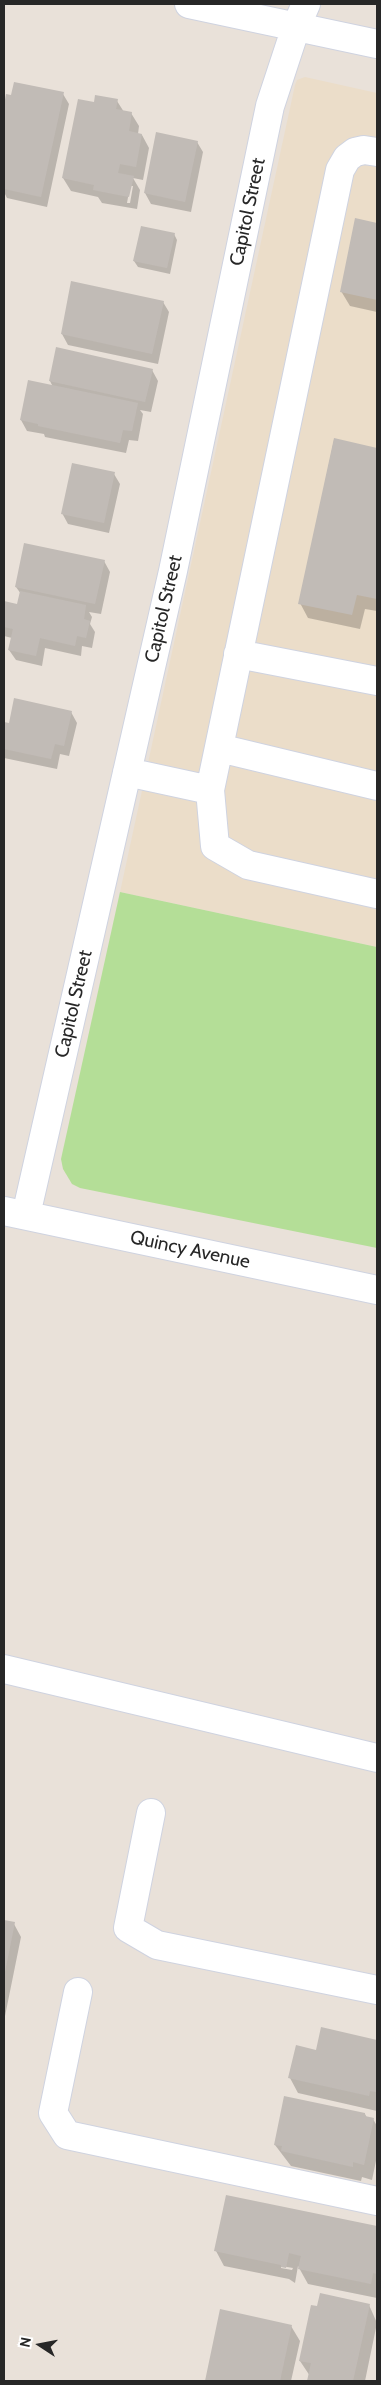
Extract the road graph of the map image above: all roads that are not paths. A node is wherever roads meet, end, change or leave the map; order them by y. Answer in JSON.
{"nodes":[{"id":1,"x":189,"y":4,"type":"edge"},
{"id":2,"x":301,"y":15,"type":"edge"},
{"id":3,"x":377,"y":44,"type":"edge"},
{"id":4,"x":377,"y":152,"type":"edge"},
{"id":5,"x":238,"y":654,"type":"junction"},
{"id":6,"x":377,"y":682,"type":"edge"},
{"id":7,"x":219,"y":748,"type":"junction"},
{"id":8,"x":127,"y":772,"type":"junction"},
{"id":9,"x":377,"y":786,"type":"edge"},
{"id":10,"x":210,"y":790,"type":"junction"},
{"id":11,"x":377,"y":894,"type":"edge"},
{"id":12,"x":15,"y":1213,"type":"edge"},
{"id":13,"x":377,"y":1290,"type":"edge"},
{"id":14,"x":4,"y":1669,"type":"edge"},
{"id":15,"x":377,"y":1758,"type":"edge"},
{"id":16,"x":151,"y":1813,"type":"dead end"},
{"id":17,"x":377,"y":1990,"type":"edge"},
{"id":18,"x":78,"y":1992,"type":"dead end"},
{"id":19,"x":377,"y":2202,"type":"edge"}],
"edges":[{"from":1,"to":2,"type":"street"},
{"from":2,"to":3,"type":"street"},
{"from":2,"to":8,"type":"street","name":"Capitol Street"},
{"from":4,"to":5,"type":"street"},
{"from":5,"to":6,"type":"street"},
{"from":5,"to":7,"type":"street"},
{"from":7,"to":9,"type":"street"},
{"from":7,"to":10,"type":"street"},
{"from":8,"to":10,"type":"street"},
{"from":8,"to":12,"type":"street","name":"Capitol Street"},
{"from":10,"to":11,"type":"street"},
{"from":12,"to":13,"type":"street","name":"Quincy Avenue"},
{"from":14,"to":15,"type":"street"},
{"from":16,"to":17,"type":"street"},
{"from":18,"to":19,"type":"street"}]}
